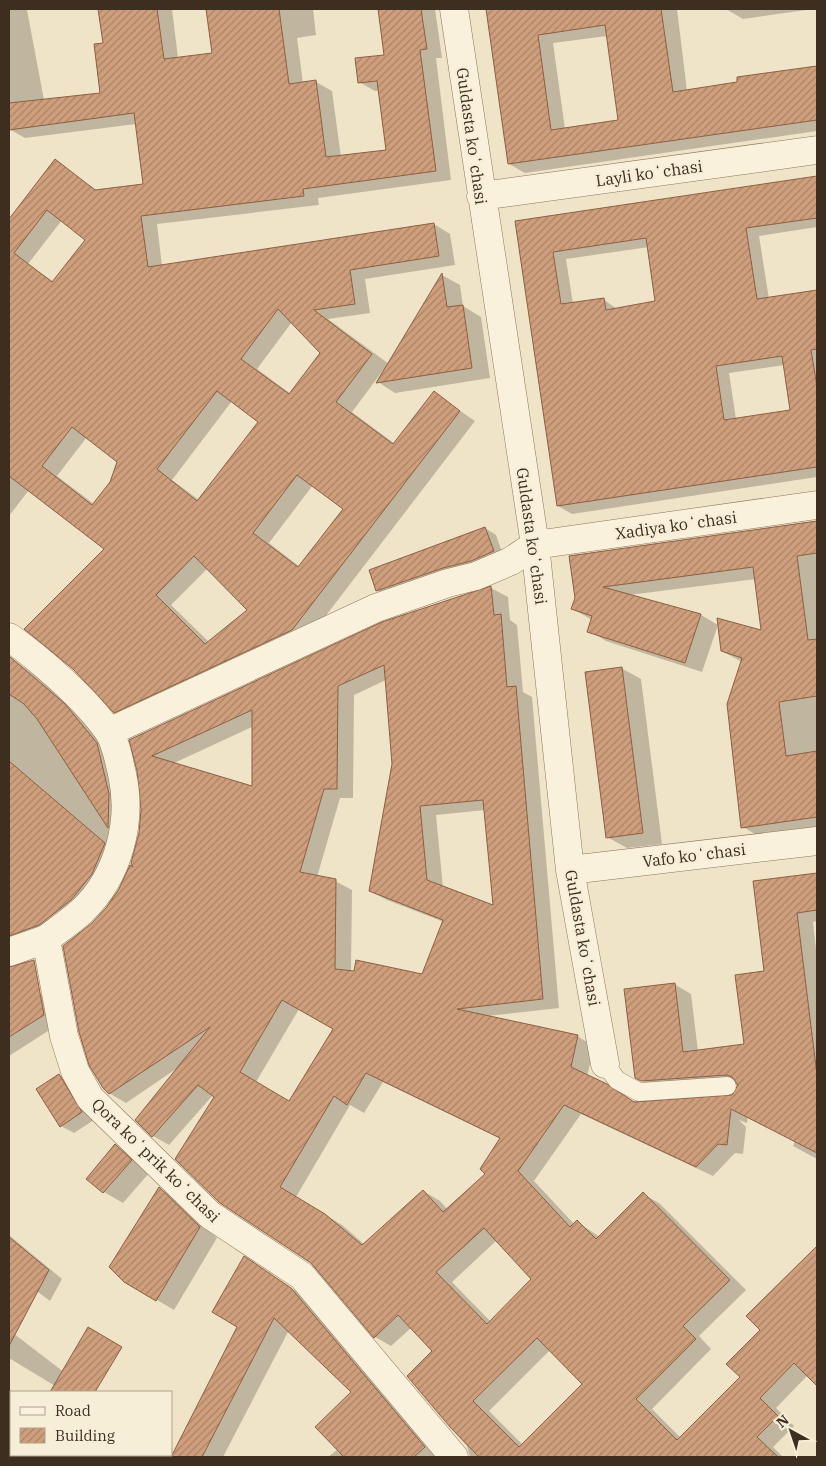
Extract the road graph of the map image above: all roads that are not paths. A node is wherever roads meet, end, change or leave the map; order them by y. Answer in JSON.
{"nodes":[{"id":1,"x":454,"y":9,"type":"edge"},
{"id":2,"x":817,"y":150,"type":"edge"},
{"id":3,"x":482,"y":196,"type":"junction"},
{"id":4,"x":817,"y":505,"type":"edge"},
{"id":5,"x":535,"y":545,"type":"junction"},
{"id":6,"x":9,"y":637,"type":"edge"},
{"id":7,"x":109,"y":732,"type":"junction"},
{"id":8,"x":817,"y":841,"type":"edge"},
{"id":9,"x":570,"y":870,"type":"junction"},
{"id":10,"x":46,"y":939,"type":"junction"},
{"id":11,"x":9,"y":952,"type":"edge"},
{"id":12,"x":605,"y":1064,"type":"joint"},
{"id":13,"x":727,"y":1086,"type":"dead end"},
{"id":14,"x":454,"y":1457,"type":"edge"}],
"edges":[{"from":1,"to":3,"type":"street","name":"Guldasta koʻchasi"},
{"from":2,"to":3,"type":"street","name":"Layli koʻchasi"},
{"from":3,"to":5,"type":"street","name":"Guldasta koʻchasi"},
{"from":4,"to":5,"type":"street","name":"Xadiya koʻchasi"},
{"from":5,"to":7,"type":"street"},
{"from":5,"to":9,"type":"street","name":"Guldasta koʻchasi"},
{"from":6,"to":7,"type":"street"},
{"from":7,"to":10,"type":"street"},
{"from":8,"to":9,"type":"street","name":"Vafo koʻchasi"},
{"from":9,"to":12,"type":"street","name":"Guldasta koʻchasi"},
{"from":10,"to":11,"type":"street"},
{"from":10,"to":14,"type":"street","name":"Qora koʻprik koʻchasi"},
{"from":12,"to":13,"type":"lane"}]}
